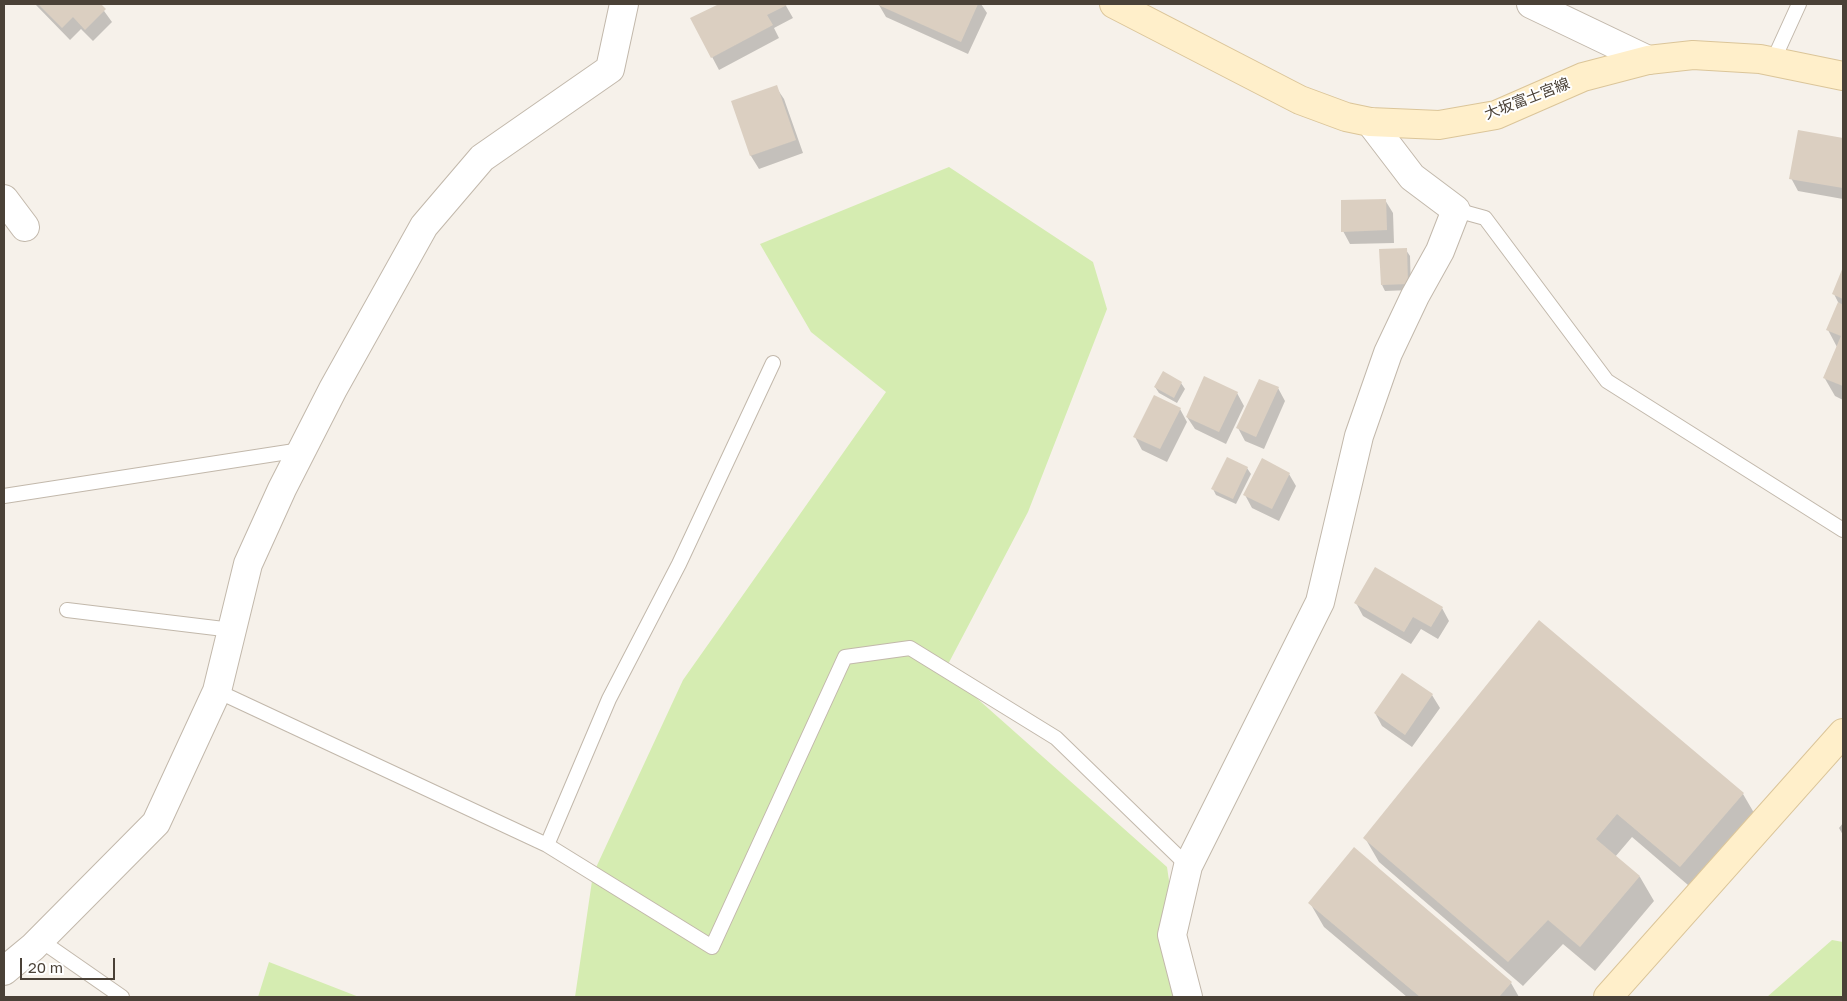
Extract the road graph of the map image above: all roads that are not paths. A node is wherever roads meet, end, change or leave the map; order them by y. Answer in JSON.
{"nodes":[{"id":1,"x":624,"y":4,"type":"edge"},
{"id":2,"x":1114,"y":4,"type":"edge"},
{"id":3,"x":1799,"y":4,"type":"edge"},
{"id":4,"x":1538,"y":5,"type":"edge"},
{"id":5,"x":1648,"y":60,"type":"junction"},
{"id":6,"x":1773,"y":61,"type":"junction"},
{"id":7,"x":1843,"y":76,"type":"edge"},
{"id":8,"x":1370,"y":122,"type":"junction"},
{"id":9,"x":4,"y":199,"type":"edge"},
{"id":10,"x":1456,"y":210,"type":"junction"},
{"id":11,"x":25,"y":227,"type":"dead end"},
{"id":12,"x":773,"y":363,"type":"dead end"},
{"id":13,"x":301,"y":450,"type":"junction"},
{"id":14,"x":4,"y":496,"type":"edge"},
{"id":15,"x":1843,"y":530,"type":"edge"},
{"id":16,"x":67,"y":610,"type":"dead end"},
{"id":17,"x":232,"y":630,"type":"junction"},
{"id":18,"x":217,"y":691,"type":"junction"},
{"id":19,"x":1843,"y":733,"type":"edge"},
{"id":20,"x":546,"y":845,"type":"junction"},
{"id":21,"x":1188,"y":866,"type":"junction"},
{"id":22,"x":40,"y":940,"type":"junction"},
{"id":23,"x":4,"y":971,"type":"edge"},
{"id":24,"x":122,"y":997,"type":"edge"},
{"id":25,"x":1188,"y":997,"type":"edge"},
{"id":26,"x":1608,"y":997,"type":"edge"}],
"edges":[{"from":1,"to":13,"type":"street"},
{"from":2,"to":8,"type":"main road","name":"大坂富士宮線"},
{"from":3,"to":6,"type":"lane"},
{"from":4,"to":5,"type":"street"},
{"from":5,"to":6,"type":"main road","name":"大坂富士宮線"},
{"from":5,"to":8,"type":"main road","name":"大坂富士宮線"},
{"from":6,"to":7,"type":"main road","name":"大坂富士宮線"},
{"from":8,"to":10,"type":"street"},
{"from":9,"to":11,"type":"street"},
{"from":10,"to":15,"type":"lane"},
{"from":10,"to":21,"type":"street"},
{"from":12,"to":20,"type":"lane"},
{"from":13,"to":14,"type":"lane"},
{"from":13,"to":17,"type":"street"},
{"from":16,"to":17,"type":"lane"},
{"from":17,"to":18,"type":"street"},
{"from":18,"to":20,"type":"lane"},
{"from":18,"to":22,"type":"street"},
{"from":19,"to":26,"type":"main road"},
{"from":20,"to":21,"type":"lane"},
{"from":21,"to":25,"type":"street"},
{"from":22,"to":23,"type":"street"},
{"from":22,"to":24,"type":"lane"}]}
